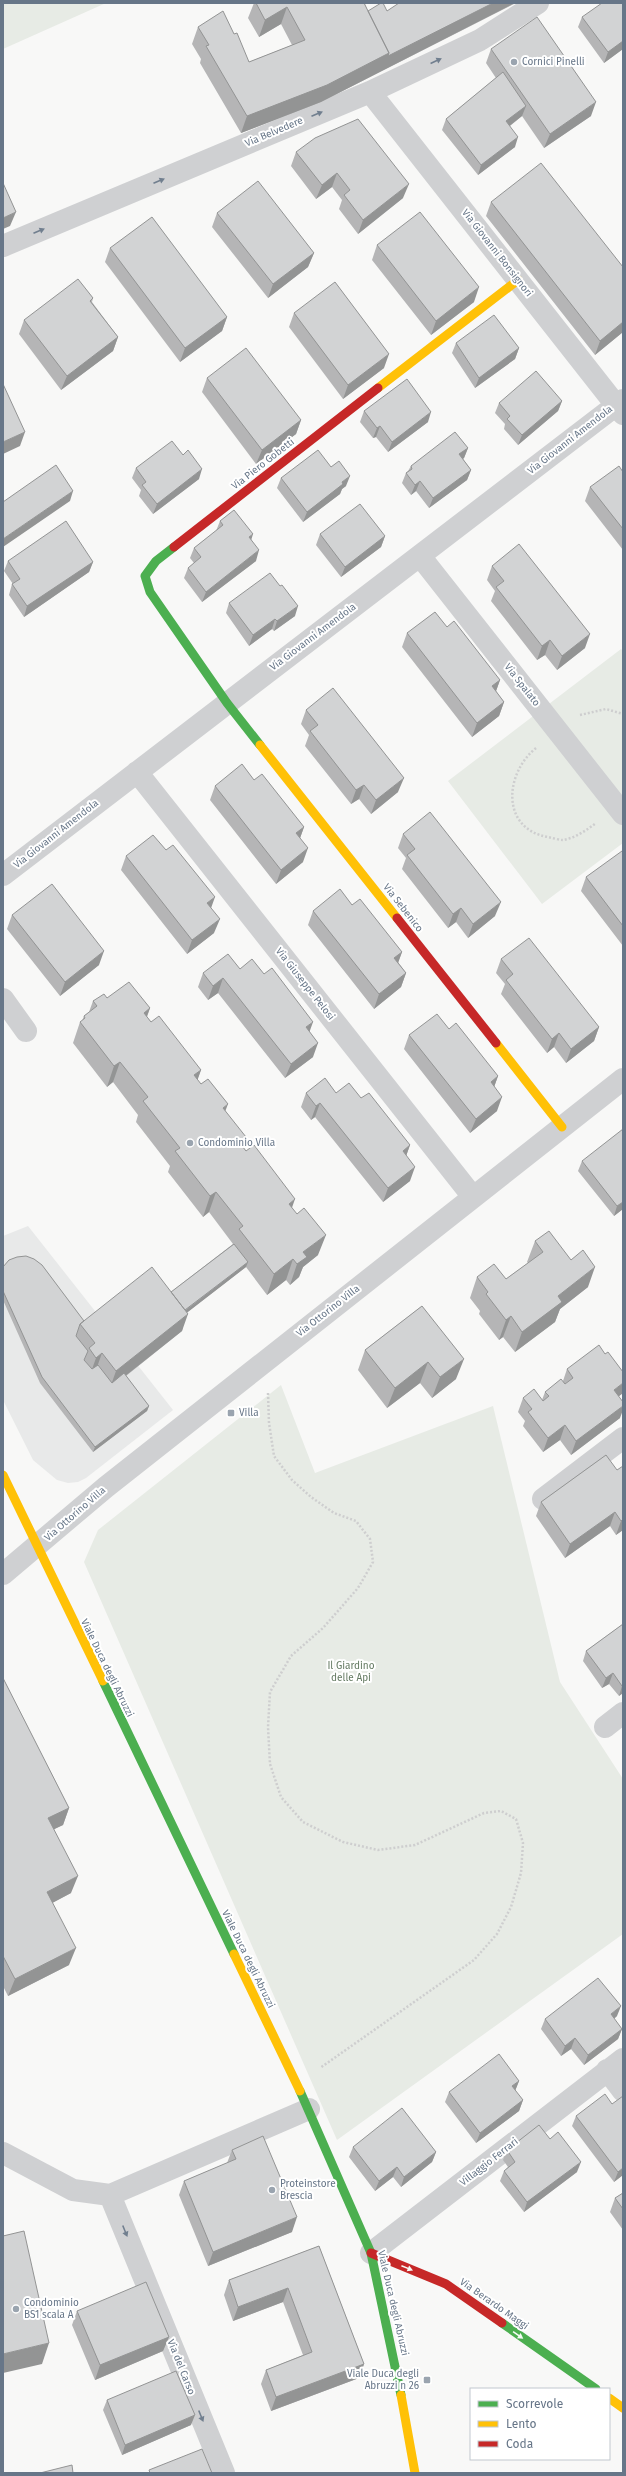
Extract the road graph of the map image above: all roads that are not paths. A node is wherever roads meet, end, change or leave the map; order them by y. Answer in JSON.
{"nodes":[{"id":1,"x":538,"y":3,"type":"edge"},
{"id":2,"x":370,"y":92,"type":"junction"},
{"id":3,"x":3,"y":246,"type":"edge"},
{"id":4,"x":518,"y":280,"type":"junction"},
{"id":5,"x":621,"y":407,"type":"edge"},
{"id":6,"x":420,"y":556,"type":"junction"},
{"id":7,"x":227,"y":703,"type":"junction"},
{"id":8,"x":137,"y":772,"type":"junction"},
{"id":9,"x":620,"y":810,"type":"edge"},
{"id":10,"x":3,"y":875,"type":"edge"},
{"id":11,"x":3,"y":999,"type":"edge"},
{"id":12,"x":26,"y":1031,"type":"dead end"},
{"id":13,"x":623,"y":1079,"type":"edge"},
{"id":14,"x":562,"y":1127,"type":"junction"},
{"id":15,"x":473,"y":1197,"type":"junction"},
{"id":16,"x":623,"y":1438,"type":"edge"},
{"id":17,"x":3,"y":1475,"type":"edge"},
{"id":18,"x":543,"y":1499,"type":"edge"},
{"id":19,"x":37,"y":1547,"type":"junction"},
{"id":20,"x":3,"y":1574,"type":"edge"},
{"id":21,"x":623,"y":1713,"type":"edge"},
{"id":22,"x":605,"y":1726,"type":"dead end"},
{"id":23,"x":615,"y":2064,"type":"edge"},
{"id":24,"x":623,"y":2091,"type":"edge"},
{"id":25,"x":309,"y":2109,"type":"junction"},
{"id":26,"x":3,"y":2153,"type":"edge"},
{"id":27,"x":110,"y":2195,"type":"junction"},
{"id":28,"x":371,"y":2254,"type":"junction"},
{"id":29,"x":595,"y":2388,"type":"edge"},
{"id":30,"x":610,"y":2399,"type":"edge"},
{"id":31,"x":623,"y":2408,"type":"edge"},
{"id":32,"x":224,"y":2473,"type":"edge"},
{"id":33,"x":415,"y":2473,"type":"edge"}],
"edges":[{"from":2,"to":1,"type":"street","name":"Via Belvedere","one_way":true},
{"from":3,"to":2,"type":"street","name":"Via Belvedere","one_way":true},
{"from":2,"to":4,"type":"street","name":"Via Giovanni Bonsignori"},
{"from":4,"to":5,"type":"street","name":"Via Giovanni Bonsignori"},
{"from":4,"to":7,"type":"street","name":"Via Piero Gobetti"},
{"from":5,"to":6,"type":"street","name":"Via Giovanni Amendola"},
{"from":6,"to":7,"type":"street","name":"Via Giovanni Amendola"},
{"from":6,"to":9,"type":"street","name":"Via Spalato"},
{"from":7,"to":8,"type":"street","name":"Via Giovanni Amendola"},
{"from":7,"to":14,"type":"street","name":"Via Sebenico"},
{"from":8,"to":10,"type":"street","name":"Via Giovanni Amendola"},
{"from":8,"to":15,"type":"street","name":"Via Giuseppe Pelosi"},
{"from":11,"to":12,"type":"street"},
{"from":13,"to":14,"type":"street","name":"Via Ottorino Villa"},
{"from":14,"to":15,"type":"street","name":"Via Ottorino Villa"},
{"from":15,"to":19,"type":"street","name":"Via Ottorino Villa"},
{"from":16,"to":18,"type":"street"},
{"from":17,"to":19,"type":"street","name":"Viale Duca degli Abruzzi"},
{"from":19,"to":20,"type":"street","name":"Via Ottorino Villa"},
{"from":19,"to":25,"type":"street","name":"Viale Duca degli Abruzzi"},
{"from":21,"to":22,"type":"street"},
{"from":23,"to":24,"type":"street","name":"Villaggio Ferrari"},
{"from":23,"to":28,"type":"street","name":"Villaggio Ferrari"},
{"from":25,"to":27,"type":"street"},
{"from":25,"to":28,"type":"street","name":"Viale Duca degli Abruzzi"},
{"from":26,"to":27,"type":"street"},
{"from":27,"to":32,"type":"street","name":"Via del Carso","one_way":true},
{"from":28,"to":29,"type":"street","name":"Via Berardo Maggi","one_way":true},
{"from":28,"to":33,"type":"street","name":"Viale Duca degli Abruzzi"},
{"from":30,"to":31,"type":"street"}]}
